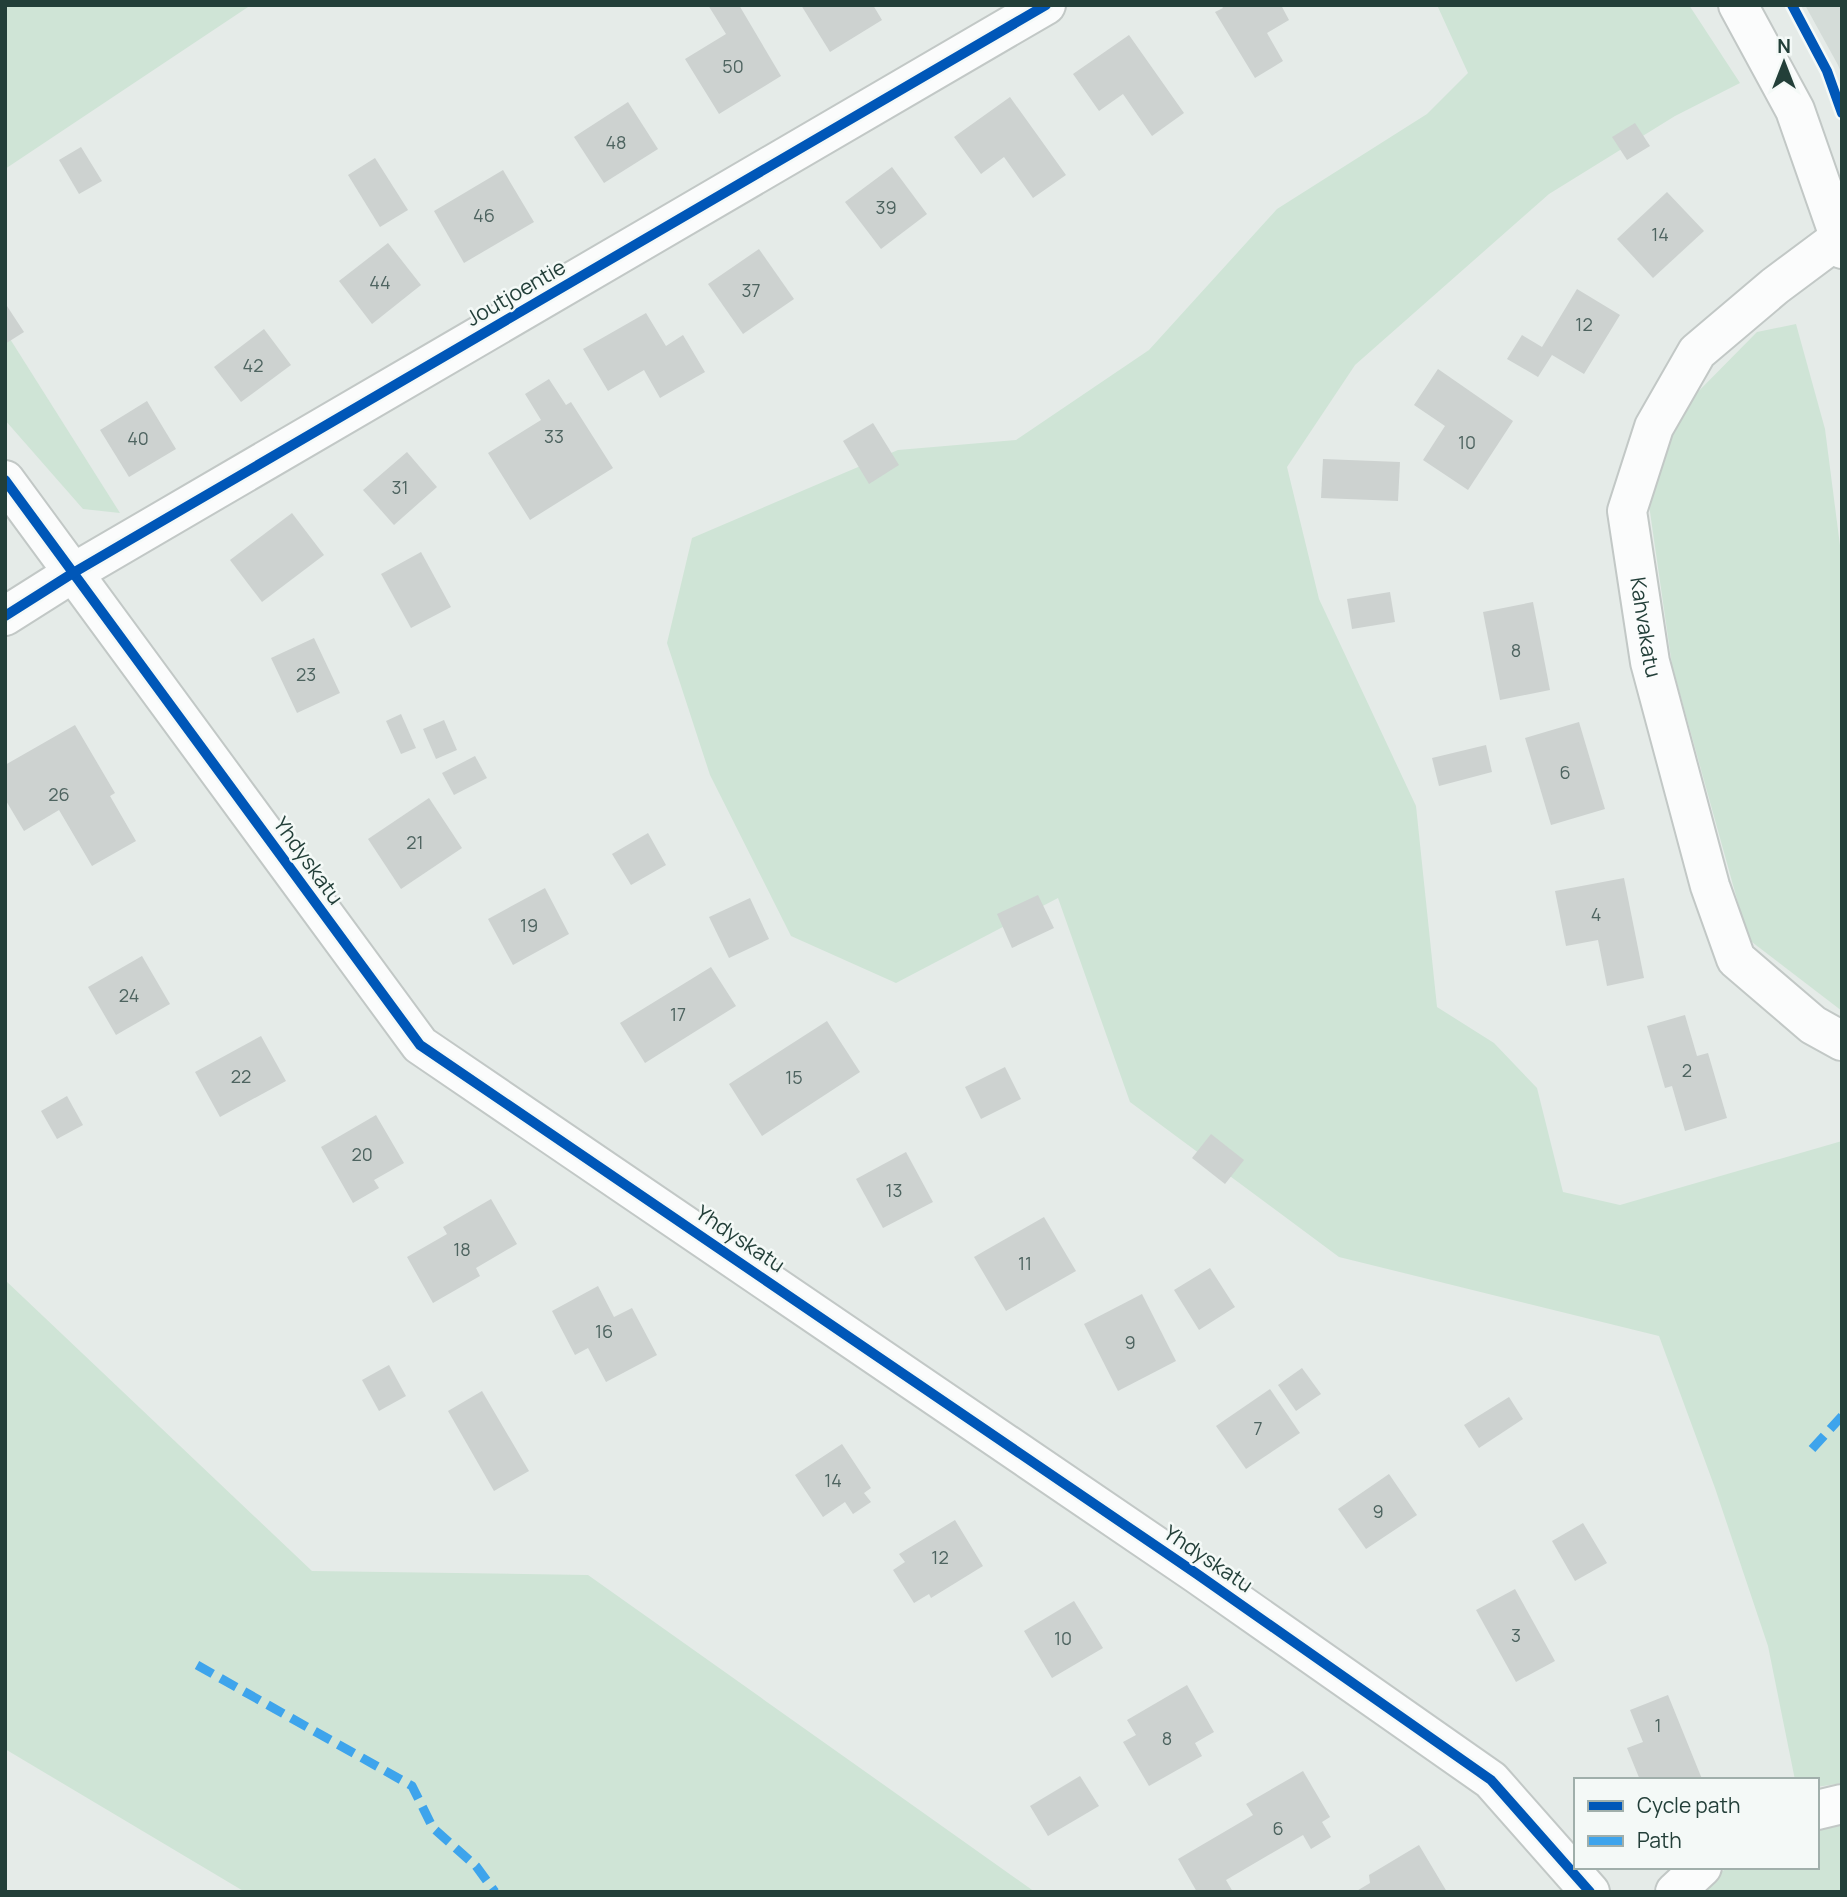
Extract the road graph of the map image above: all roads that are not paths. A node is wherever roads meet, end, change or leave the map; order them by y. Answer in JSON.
{"nodes":[{"id":1,"x":1046,"y":5,"type":"edge"},
{"id":2,"x":1738,"y":5,"type":"edge"},
{"id":3,"x":1841,"y":240,"type":"edge"},
{"id":4,"x":5,"y":480,"type":"edge"},
{"id":5,"x":73,"y":573,"type":"junction"},
{"id":6,"x":5,"y":616,"type":"edge"},
{"id":7,"x":1842,"y":1041,"type":"edge"},
{"id":8,"x":1842,"y":1804,"type":"edge"},
{"id":9,"x":1819,"y":1810,"type":"edge"},
{"id":10,"x":1700,"y":1869,"type":"edge"},
{"id":11,"x":1590,"y":1892,"type":"edge"},
{"id":12,"x":1675,"y":1892,"type":"edge"}],
"edges":[{"from":1,"to":5,"type":"street","name":"Joutjoentie"},
{"from":2,"to":3,"type":"street"},
{"from":3,"to":7,"type":"street","name":"Kahvakatu"},
{"from":4,"to":5,"type":"street","name":"Yhdyskatu"},
{"from":5,"to":6,"type":"street","name":"Joutjoentie"},
{"from":5,"to":11,"type":"street","name":"Yhdyskatu"},
{"from":8,"to":9,"type":"street"},
{"from":10,"to":12,"type":"street"}]}
